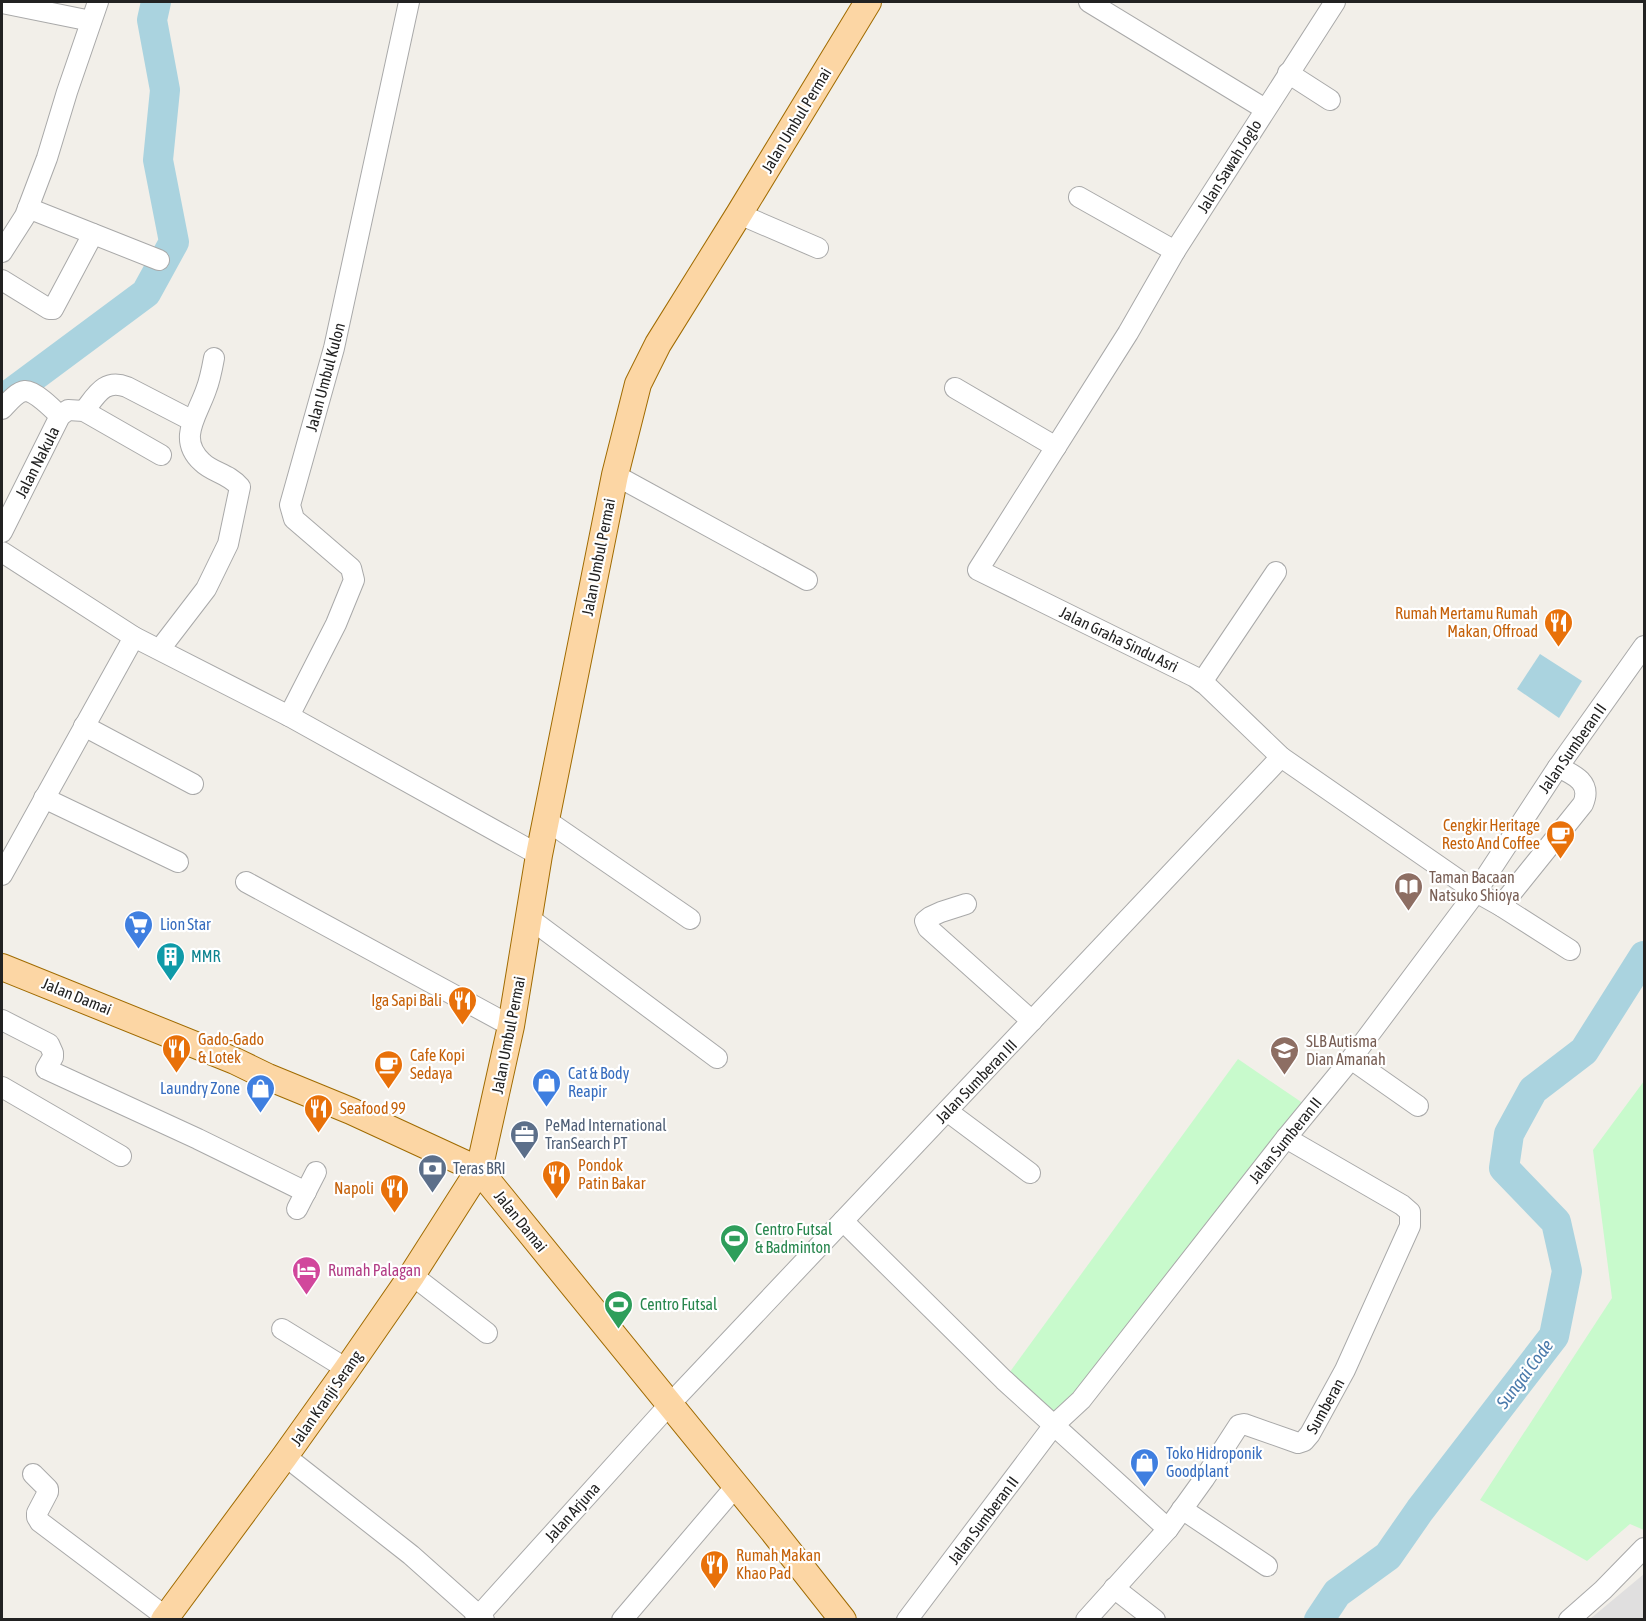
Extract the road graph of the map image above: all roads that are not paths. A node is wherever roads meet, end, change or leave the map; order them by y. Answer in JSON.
{"nodes":[{"id":1,"x":98,"y":2,"type":"edge"},
{"id":2,"x":409,"y":2,"type":"edge"},
{"id":3,"x":868,"y":2,"type":"edge"},
{"id":4,"x":1089,"y":2,"type":"edge"},
{"id":5,"x":1335,"y":2,"type":"edge"},
{"id":6,"x":2,"y":3,"type":"edge"},
{"id":7,"x":91,"y":21,"type":"junction"},
{"id":8,"x":1288,"y":73,"type":"junction"},
{"id":9,"x":1330,"y":100,"type":"dead end"},
{"id":10,"x":1265,"y":109,"type":"junction"},
{"id":11,"x":1079,"y":197,"type":"dead end"},
{"id":12,"x":28,"y":208,"type":"junction"},
{"id":13,"x":739,"y":214,"type":"junction"},
{"id":14,"x":93,"y":234,"type":"junction"},
{"id":15,"x":818,"y":248,"type":"dead end"},
{"id":16,"x":1175,"y":251,"type":"junction"},
{"id":17,"x":2,"y":252,"type":"edge"},
{"id":18,"x":159,"y":260,"type":"dead end"},
{"id":19,"x":2,"y":280,"type":"edge"},
{"id":20,"x":1128,"y":333,"type":"joint"},
{"id":21,"x":214,"y":358,"type":"dead end"},
{"id":22,"x":955,"y":388,"type":"dead end"},
{"id":23,"x":2,"y":409,"type":"edge"},
{"id":24,"x":84,"y":411,"type":"junction"},
{"id":25,"x":60,"y":416,"type":"junction"},
{"id":26,"x":194,"y":418,"type":"junction"},
{"id":27,"x":1056,"y":447,"type":"junction"},
{"id":28,"x":161,"y":455,"type":"dead end"},
{"id":29,"x":615,"y":475,"type":"junction"},
{"id":30,"x":2,"y":532,"type":"edge"},
{"id":31,"x":2,"y":552,"type":"edge"},
{"id":32,"x":1276,"y":572,"type":"dead end"},
{"id":33,"x":807,"y":580,"type":"dead end"},
{"id":34,"x":134,"y":637,"type":"junction"},
{"id":35,"x":1644,"y":646,"type":"edge"},
{"id":36,"x":160,"y":649,"type":"junction"},
{"id":37,"x":1202,"y":682,"type":"junction"},
{"id":38,"x":289,"y":716,"type":"junction"},
{"id":39,"x":84,"y":726,"type":"junction"},
{"id":40,"x":1281,"y":757,"type":"junction"},
{"id":41,"x":1558,"y":767,"type":"junction"},
{"id":42,"x":193,"y":784,"type":"dead end"},
{"id":43,"x":44,"y":798,"type":"junction"},
{"id":44,"x":546,"y":820,"type":"junction"},
{"id":45,"x":539,"y":855,"type":"junction"},
{"id":46,"x":178,"y":862,"type":"dead end"},
{"id":47,"x":2,"y":875,"type":"edge"},
{"id":48,"x":246,"y":882,"type":"dead end"},
{"id":49,"x":1476,"y":892,"type":"junction"},
{"id":50,"x":966,"y":903,"type":"dead end"},
{"id":51,"x":1501,"y":906,"type":"junction"},
{"id":52,"x":529,"y":918,"type":"junction"},
{"id":53,"x":690,"y":919,"type":"dead end"},
{"id":54,"x":1570,"y":950,"type":"dead end"},
{"id":55,"x":2,"y":967,"type":"edge"},
{"id":56,"x":2,"y":1020,"type":"edge"},
{"id":57,"x":1032,"y":1021,"type":"junction"},
{"id":58,"x":511,"y":1026,"type":"junction"},
{"id":59,"x":717,"y":1058,"type":"dead end"},
{"id":60,"x":1351,"y":1059,"type":"junction"},
{"id":61,"x":2,"y":1087,"type":"edge"},
{"id":62,"x":1418,"y":1106,"type":"dead end"},
{"id":63,"x":947,"y":1111,"type":"junction"},
{"id":64,"x":1286,"y":1138,"type":"junction"},
{"id":65,"x":121,"y":1156,"type":"dead end"},
{"id":66,"x":480,"y":1170,"type":"junction"},
{"id":67,"x":316,"y":1173,"type":"dead end"},
{"id":68,"x":1030,"y":1173,"type":"dead end"},
{"id":69,"x":843,"y":1221,"type":"junction"},
{"id":70,"x":411,"y":1275,"type":"junction"},
{"id":71,"x":282,"y":1329,"type":"dead end"},
{"id":72,"x":487,"y":1333,"type":"dead end"},
{"id":73,"x":347,"y":1369,"type":"junction"},
{"id":74,"x":670,"y":1404,"type":"junction"},
{"id":75,"x":1054,"y":1425,"type":"junction"},
{"id":76,"x":285,"y":1456,"type":"junction"},
{"id":77,"x":33,"y":1473,"type":"dead end"},
{"id":78,"x":736,"y":1486,"type":"junction"},
{"id":79,"x":1182,"y":1509,"type":"junction"},
{"id":80,"x":1168,"y":1529,"type":"junction"},
{"id":81,"x":1644,"y":1548,"type":"edge"},
{"id":82,"x":1267,"y":1566,"type":"dead end"},
{"id":83,"x":1114,"y":1588,"type":"junction"},
{"id":84,"x":165,"y":1618,"type":"edge"},
{"id":85,"x":479,"y":1618,"type":"edge"},
{"id":86,"x":622,"y":1620,"type":"edge"},
{"id":87,"x":843,"y":1620,"type":"edge"},
{"id":88,"x":907,"y":1620,"type":"edge"},
{"id":89,"x":1086,"y":1620,"type":"edge"},
{"id":90,"x":1155,"y":1620,"type":"edge"},
{"id":91,"x":1569,"y":1620,"type":"edge"}],
"edges":[{"from":1,"to":7,"type":"street"},
{"from":2,"to":38,"type":"street","name":"Jalan Umbul Kulon"},
{"from":3,"to":13,"type":"main road","name":"Jalan Umbul Permai"},
{"from":4,"to":10,"type":"street"},
{"from":5,"to":8,"type":"street","name":"Jalan Sawah Joglo"},
{"from":6,"to":7,"type":"street"},
{"from":7,"to":12,"type":"street"},
{"from":8,"to":9,"type":"street"},
{"from":8,"to":10,"type":"street","name":"Jalan Sawah Joglo"},
{"from":10,"to":16,"type":"street","name":"Jalan Sawah Joglo"},
{"from":11,"to":16,"type":"street"},
{"from":12,"to":14,"type":"street"},
{"from":12,"to":17,"type":"street"},
{"from":13,"to":15,"type":"street"},
{"from":13,"to":29,"type":"main road","name":"Jalan Umbul Permai"},
{"from":14,"to":18,"type":"street"},
{"from":14,"to":19,"type":"street"},
{"from":16,"to":20,"type":"street","name":"Jalan Sawah Joglo"},
{"from":20,"to":27,"type":"street","name":"Jalan Graha Sindu Asri"},
{"from":21,"to":26,"type":"street"},
{"from":22,"to":27,"type":"street"},
{"from":23,"to":25,"type":"street"},
{"from":24,"to":25,"type":"street","name":"Jalan Nakula"},
{"from":24,"to":26,"type":"street"},
{"from":24,"to":28,"type":"street"},
{"from":25,"to":30,"type":"street","name":"Jalan Nakula"},
{"from":26,"to":36,"type":"street"},
{"from":27,"to":37,"type":"street","name":"Jalan Graha Sindu Asri"},
{"from":29,"to":33,"type":"street"},
{"from":29,"to":44,"type":"main road","name":"Jalan Umbul Permai"},
{"from":31,"to":34,"type":"street"},
{"from":32,"to":37,"type":"street"},
{"from":34,"to":36,"type":"street"},
{"from":34,"to":39,"type":"street"},
{"from":35,"to":41,"type":"street","name":"Jalan Sumberan II"},
{"from":36,"to":38,"type":"street"},
{"from":37,"to":40,"type":"street","name":"Jalan Graha Sindu Asri"},
{"from":38,"to":45,"type":"street"},
{"from":39,"to":42,"type":"street"},
{"from":39,"to":43,"type":"street"},
{"from":40,"to":49,"type":"street","name":"Jalan Graha Sindu Asri"},
{"from":40,"to":57,"type":"street","name":"Jalan Sumberan III"},
{"from":41,"to":49,"type":"street","name":"Jalan Sumberan II"},
{"from":41,"to":51,"type":"street"},
{"from":43,"to":46,"type":"street"},
{"from":43,"to":47,"type":"street"},
{"from":44,"to":45,"type":"main road","name":"Jalan Umbul Permai"},
{"from":44,"to":53,"type":"street"},
{"from":45,"to":52,"type":"main road","name":"Jalan Umbul Permai"},
{"from":48,"to":58,"type":"street"},
{"from":49,"to":51,"type":"street","name":"Jalan Graha Sindu Asri"},
{"from":49,"to":60,"type":"street","name":"Jalan Sumberan II"},
{"from":50,"to":57,"type":"street"},
{"from":51,"to":54,"type":"street","name":"Jalan Graha Sindu Asri"},
{"from":52,"to":58,"type":"main road","name":"Jalan Umbul Permai"},
{"from":52,"to":59,"type":"street"},
{"from":55,"to":66,"type":"main road","name":"Jalan Damai"},
{"from":56,"to":67,"type":"street"},
{"from":57,"to":63,"type":"street","name":"Jalan Sumberan III"},
{"from":58,"to":66,"type":"main road","name":"Jalan Umbul Permai"},
{"from":60,"to":62,"type":"street"},
{"from":60,"to":64,"type":"street","name":"Jalan Sumberan II"},
{"from":61,"to":65,"type":"street"},
{"from":63,"to":68,"type":"street"},
{"from":63,"to":69,"type":"street","name":"Jalan Sumberan III"},
{"from":64,"to":75,"type":"street","name":"Jalan Sumberan II"},
{"from":64,"to":79,"type":"street","name":"Sumberan"},
{"from":66,"to":70,"type":"main road","name":"Jalan Kranji Serang"},
{"from":66,"to":74,"type":"main road","name":"Jalan Damai"},
{"from":69,"to":74,"type":"street","name":"Jalan Sumberan III"},
{"from":69,"to":75,"type":"street"},
{"from":70,"to":72,"type":"street"},
{"from":70,"to":73,"type":"main road","name":"Jalan Kranji Serang"},
{"from":71,"to":73,"type":"street"},
{"from":73,"to":76,"type":"main road","name":"Jalan Kranji Serang"},
{"from":74,"to":78,"type":"main road","name":"Jalan Damai"},
{"from":74,"to":85,"type":"street","name":"Jalan Arjuna"},
{"from":75,"to":80,"type":"street"},
{"from":75,"to":88,"type":"street","name":"Jalan Sumberan II"},
{"from":76,"to":84,"type":"main road","name":"Jalan Kranji Serang"},
{"from":76,"to":85,"type":"street"},
{"from":77,"to":84,"type":"street"},
{"from":78,"to":86,"type":"street"},
{"from":78,"to":87,"type":"main road","name":"Jalan Damai"},
{"from":79,"to":80,"type":"street","name":"Sumberan"},
{"from":79,"to":82,"type":"street"},
{"from":80,"to":83,"type":"street","name":"Sumberan"},
{"from":81,"to":91,"type":"street"},
{"from":83,"to":89,"type":"street","name":"Sumberan"},
{"from":83,"to":90,"type":"street"}]}
